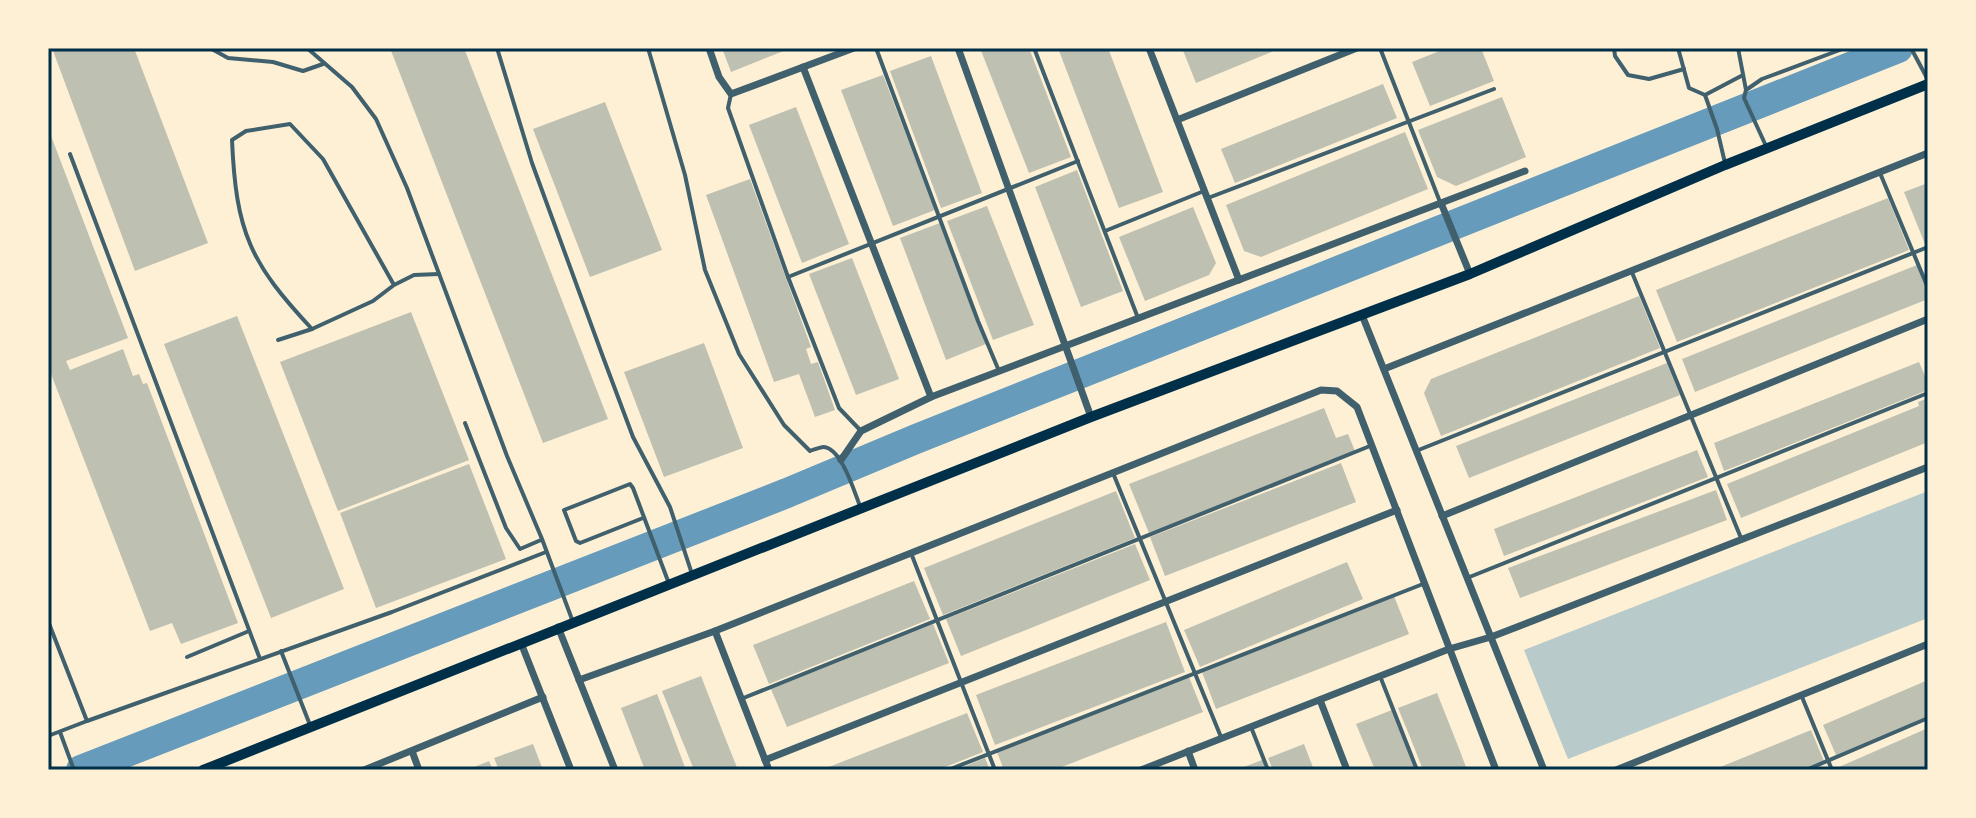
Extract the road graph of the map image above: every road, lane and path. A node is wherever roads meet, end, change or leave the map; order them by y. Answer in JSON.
{"nodes":[{"id":1,"x":210,"y":48,"type":"edge"},
{"id":2,"x":307,"y":48,"type":"edge"},
{"id":3,"x":497,"y":48,"type":"edge"},
{"id":4,"x":648,"y":48,"type":"edge"},
{"id":5,"x":709,"y":48,"type":"edge"},
{"id":6,"x":854,"y":48,"type":"edge"},
{"id":7,"x":876,"y":48,"type":"edge"},
{"id":8,"x":958,"y":48,"type":"edge"},
{"id":9,"x":1034,"y":48,"type":"edge"},
{"id":10,"x":1149,"y":48,"type":"edge"},
{"id":11,"x":1357,"y":48,"type":"edge"},
{"id":12,"x":1380,"y":48,"type":"edge"},
{"id":13,"x":1614,"y":48,"type":"edge"},
{"id":14,"x":1678,"y":48,"type":"edge"},
{"id":15,"x":1738,"y":48,"type":"edge"},
{"id":16,"x":1845,"y":48,"type":"edge"},
{"id":17,"x":1911,"y":50,"type":"edge"},
{"id":18,"x":323,"y":64,"type":"junction"},
{"id":19,"x":803,"y":67,"type":"junction"},
{"id":20,"x":1684,"y":69,"type":"junction"},
{"id":21,"x":1743,"y":75,"type":"junction"},
{"id":22,"x":1928,"y":82,"type":"edge"},
{"id":23,"x":1494,"y":89,"type":"dead end"},
{"id":24,"x":1746,"y":90,"type":"junction"},
{"id":25,"x":731,"y":94,"type":"junction"},
{"id":26,"x":1705,"y":95,"type":"junction"},
{"id":27,"x":1177,"y":120,"type":"junction"},
{"id":28,"x":1409,"y":121,"type":"junction"},
{"id":29,"x":1767,"y":149,"type":"junction"},
{"id":30,"x":1928,"y":153,"type":"edge"},
{"id":31,"x":70,"y":154,"type":"dead end"},
{"id":32,"x":1078,"y":161,"type":"junction"},
{"id":33,"x":1725,"y":165,"type":"junction"},
{"id":34,"x":1525,"y":171,"type":"dead end"},
{"id":35,"x":1879,"y":171,"type":"junction"},
{"id":36,"x":1009,"y":189,"type":"junction"},
{"id":37,"x":1206,"y":195,"type":"junction"},
{"id":38,"x":1441,"y":203,"type":"junction"},
{"id":39,"x":939,"y":217,"type":"junction"},
{"id":40,"x":1105,"y":231,"type":"junction"},
{"id":41,"x":872,"y":244,"type":"junction"},
{"id":42,"x":1928,"y":247,"type":"edge"},
{"id":43,"x":1914,"y":253,"type":"junction"},
{"id":44,"x":1631,"y":270,"type":"junction"},
{"id":45,"x":439,"y":274,"type":"junction"},
{"id":46,"x":1470,"y":274,"type":"junction"},
{"id":47,"x":788,"y":277,"type":"junction"},
{"id":48,"x":1239,"y":280,"type":"junction"},
{"id":49,"x":394,"y":285,"type":"junction"},
{"id":50,"x":1928,"y":288,"type":"edge"},
{"id":51,"x":1362,"y":315,"type":"junction"},
{"id":52,"x":1139,"y":319,"type":"junction"},
{"id":53,"x":1928,"y":319,"type":"edge"},
{"id":54,"x":312,"y":329,"type":"junction"},
{"id":55,"x":278,"y":340,"type":"dead end"},
{"id":56,"x":1067,"y":346,"type":"junction"},
{"id":57,"x":1665,"y":352,"type":"junction"},
{"id":58,"x":1384,"y":369,"type":"junction"},
{"id":59,"x":1000,"y":371,"type":"junction"},
{"id":60,"x":1928,"y":393,"type":"edge"},
{"id":61,"x":931,"y":397,"type":"junction"},
{"id":62,"x":1691,"y":415,"type":"junction"},
{"id":63,"x":1091,"y":417,"type":"junction"},
{"id":64,"x":465,"y":423,"type":"dead end"},
{"id":65,"x":861,"y":431,"type":"junction"},
{"id":66,"x":1373,"y":444,"type":"junction"},
{"id":67,"x":1416,"y":451,"type":"junction"},
{"id":68,"x":841,"y":460,"type":"junction"},
{"id":69,"x":1928,"y":467,"type":"edge"},
{"id":70,"x":1113,"y":473,"type":"junction"},
{"id":71,"x":1717,"y":478,"type":"junction"},
{"id":72,"x":861,"y":508,"type":"junction"},
{"id":73,"x":1397,"y":510,"type":"junction"},
{"id":74,"x":1442,"y":516,"type":"junction"},
{"id":75,"x":643,"y":518,"type":"junction"},
{"id":76,"x":1140,"y":538,"type":"junction"},
{"id":77,"x":542,"y":539,"type":"junction"},
{"id":78,"x":1742,"y":539,"type":"junction"},
{"id":79,"x":520,"y":549,"type":"junction"},
{"id":80,"x":546,"y":552,"type":"junction"},
{"id":81,"x":911,"y":553,"type":"junction"},
{"id":82,"x":528,"y":559,"type":"junction"},
{"id":83,"x":692,"y":574,"type":"junction"},
{"id":84,"x":1467,"y":578,"type":"junction"},
{"id":85,"x":670,"y":584,"type":"junction"},
{"id":86,"x":1423,"y":584,"type":"junction"},
{"id":87,"x":1166,"y":602,"type":"junction"},
{"id":88,"x":937,"y":620,"type":"junction"},
{"id":89,"x":48,"y":621,"type":"edge"},
{"id":90,"x":573,"y":622,"type":"junction"},
{"id":91,"x":558,"y":627,"type":"junction"},
{"id":92,"x":249,"y":631,"type":"junction"},
{"id":93,"x":715,"y":631,"type":"junction"},
{"id":94,"x":1491,"y":637,"type":"junction"},
{"id":95,"x":521,"y":643,"type":"junction"},
{"id":96,"x":1928,"y":644,"type":"edge"},
{"id":97,"x":1449,"y":649,"type":"junction"},
{"id":98,"x":281,"y":651,"type":"junction"},
{"id":99,"x":187,"y":657,"type":"dead end"},
{"id":100,"x":260,"y":659,"type":"junction"},
{"id":101,"x":1195,"y":673,"type":"junction"},
{"id":102,"x":1380,"y":676,"type":"junction"},
{"id":103,"x":579,"y":680,"type":"junction"},
{"id":104,"x":961,"y":682,"type":"junction"},
{"id":105,"x":1801,"y":694,"type":"junction"},
{"id":106,"x":543,"y":697,"type":"junction"},
{"id":107,"x":741,"y":699,"type":"junction"},
{"id":108,"x":1320,"y":700,"type":"junction"},
{"id":109,"x":1928,"y":718,"type":"edge"},
{"id":110,"x":87,"y":721,"type":"junction"},
{"id":111,"x":311,"y":727,"type":"junction"},
{"id":112,"x":1251,"y":727,"type":"junction"},
{"id":113,"x":60,"y":732,"type":"junction"},
{"id":114,"x":48,"y":736,"type":"edge"},
{"id":115,"x":1222,"y":738,"type":"junction"},
{"id":116,"x":412,"y":751,"type":"junction"},
{"id":117,"x":1188,"y":751,"type":"junction"},
{"id":118,"x":989,"y":754,"type":"junction"},
{"id":119,"x":765,"y":760,"type":"junction"},
{"id":120,"x":1828,"y":761,"type":"junction"},
{"id":121,"x":74,"y":770,"type":"edge"},
{"id":122,"x":203,"y":770,"type":"edge"},
{"id":123,"x":364,"y":770,"type":"edge"},
{"id":124,"x":419,"y":770,"type":"edge"},
{"id":125,"x":571,"y":770,"type":"edge"},
{"id":126,"x":615,"y":770,"type":"edge"},
{"id":127,"x":769,"y":770,"type":"edge"},
{"id":128,"x":948,"y":770,"type":"edge"},
{"id":129,"x":995,"y":770,"type":"edge"},
{"id":130,"x":1141,"y":770,"type":"edge"},
{"id":131,"x":1195,"y":770,"type":"edge"},
{"id":132,"x":1268,"y":770,"type":"edge"},
{"id":133,"x":1347,"y":770,"type":"edge"},
{"id":134,"x":1417,"y":770,"type":"edge"},
{"id":135,"x":1496,"y":770,"type":"edge"},
{"id":136,"x":1544,"y":770,"type":"edge"},
{"id":137,"x":1616,"y":770,"type":"edge"},
{"id":138,"x":1806,"y":770,"type":"edge"},
{"id":139,"x":1832,"y":770,"type":"edge"}],
"edges":[{"from":1,"to":18,"type":"lane"},
{"from":2,"to":18,"type":"lane"},
{"from":3,"to":83,"type":"lane"},
{"from":4,"to":68,"type":"lane"},
{"from":5,"to":25,"type":"street"},
{"from":6,"to":19,"type":"street"},
{"from":7,"to":39,"type":"lane"},
{"from":8,"to":36,"type":"street"},
{"from":9,"to":32,"type":"lane"},
{"from":10,"to":27,"type":"street"},
{"from":11,"to":27,"type":"street"},
{"from":12,"to":28,"type":"lane"},
{"from":13,"to":20,"type":"lane"},
{"from":14,"to":20,"type":"lane"},
{"from":15,"to":21,"type":"lane"},
{"from":16,"to":24,"type":"lane"},
{"from":17,"to":22,"type":"lane"},
{"from":18,"to":45,"type":"lane"},
{"from":19,"to":25,"type":"street"},
{"from":19,"to":41,"type":"street"},
{"from":20,"to":26,"type":"lane"},
{"from":21,"to":24,"type":"lane"},
{"from":21,"to":26,"type":"lane"},
{"from":22,"to":29,"type":"main road"},
{"from":23,"to":28,"type":"lane"},
{"from":24,"to":29,"type":"lane"},
{"from":25,"to":47,"type":"lane"},
{"from":26,"to":33,"type":"lane"},
{"from":27,"to":37,"type":"street"},
{"from":28,"to":37,"type":"lane"},
{"from":28,"to":38,"type":"lane"},
{"from":29,"to":33,"type":"main road"},
{"from":30,"to":35,"type":"street"},
{"from":31,"to":92,"type":"lane"},
{"from":32,"to":36,"type":"lane"},
{"from":32,"to":40,"type":"lane"},
{"from":33,"to":46,"type":"main road"},
{"from":34,"to":38,"type":"street"},
{"from":35,"to":43,"type":"lane"},
{"from":35,"to":44,"type":"street"},
{"from":36,"to":39,"type":"lane"},
{"from":36,"to":56,"type":"street"},
{"from":37,"to":40,"type":"lane"},
{"from":37,"to":48,"type":"street"},
{"from":38,"to":46,"type":"street"},
{"from":38,"to":48,"type":"street"},
{"from":39,"to":41,"type":"lane"},
{"from":39,"to":59,"type":"lane"},
{"from":40,"to":52,"type":"lane"},
{"from":41,"to":47,"type":"lane"},
{"from":41,"to":61,"type":"street"},
{"from":42,"to":43,"type":"lane"},
{"from":43,"to":50,"type":"lane"},
{"from":43,"to":57,"type":"lane"},
{"from":44,"to":57,"type":"lane"},
{"from":44,"to":58,"type":"street"},
{"from":45,"to":49,"type":"lane"},
{"from":45,"to":77,"type":"lane"},
{"from":46,"to":51,"type":"main road"},
{"from":47,"to":65,"type":"lane"},
{"from":48,"to":52,"type":"street"},
{"from":49,"to":54,"type":"lane"},
{"from":49,"to":54,"type":"lane"},
{"from":51,"to":58,"type":"street"},
{"from":51,"to":63,"type":"main road"},
{"from":52,"to":56,"type":"street"},
{"from":53,"to":62,"type":"street"},
{"from":54,"to":55,"type":"lane"},
{"from":56,"to":59,"type":"street"},
{"from":56,"to":63,"type":"street"},
{"from":57,"to":62,"type":"lane"},
{"from":57,"to":67,"type":"lane"},
{"from":58,"to":67,"type":"street"},
{"from":59,"to":61,"type":"street"},
{"from":60,"to":71,"type":"lane"},
{"from":61,"to":65,"type":"street"},
{"from":62,"to":71,"type":"lane"},
{"from":62,"to":74,"type":"street"},
{"from":63,"to":72,"type":"main road"},
{"from":64,"to":79,"type":"lane"},
{"from":65,"to":68,"type":"street"},
{"from":66,"to":70,"type":"street"},
{"from":66,"to":73,"type":"street"},
{"from":66,"to":76,"type":"lane"},
{"from":67,"to":74,"type":"street"},
{"from":68,"to":72,"type":"lane"},
{"from":69,"to":78,"type":"street"},
{"from":70,"to":76,"type":"lane"},
{"from":70,"to":81,"type":"street"},
{"from":71,"to":78,"type":"lane"},
{"from":71,"to":84,"type":"lane"},
{"from":72,"to":83,"type":"main road"},
{"from":73,"to":86,"type":"street"},
{"from":73,"to":87,"type":"street"},
{"from":74,"to":84,"type":"street"},
{"from":75,"to":75,"type":"lane"},
{"from":75,"to":85,"type":"lane"},
{"from":76,"to":87,"type":"lane"},
{"from":76,"to":88,"type":"lane"},
{"from":77,"to":79,"type":"lane"},
{"from":77,"to":80,"type":"lane"},
{"from":78,"to":94,"type":"street"},
{"from":79,"to":82,"type":"lane"},
{"from":80,"to":82,"type":"lane"},
{"from":80,"to":90,"type":"lane"},
{"from":81,"to":88,"type":"lane"},
{"from":81,"to":93,"type":"street"},
{"from":82,"to":98,"type":"lane"},
{"from":83,"to":85,"type":"main road"},
{"from":84,"to":94,"type":"street"},
{"from":85,"to":90,"type":"main road"},
{"from":86,"to":97,"type":"street"},
{"from":86,"to":101,"type":"lane"},
{"from":87,"to":101,"type":"lane"},
{"from":87,"to":104,"type":"street"},
{"from":88,"to":104,"type":"lane"},
{"from":88,"to":107,"type":"lane"},
{"from":89,"to":110,"type":"lane"},
{"from":90,"to":91,"type":"main road"},
{"from":91,"to":95,"type":"main road"},
{"from":91,"to":103,"type":"street"},
{"from":92,"to":99,"type":"lane"},
{"from":92,"to":100,"type":"lane"},
{"from":93,"to":103,"type":"street"},
{"from":93,"to":107,"type":"street"},
{"from":94,"to":97,"type":"street"},
{"from":94,"to":136,"type":"street"},
{"from":95,"to":106,"type":"street"},
{"from":95,"to":111,"type":"main road"},
{"from":96,"to":105,"type":"street"},
{"from":97,"to":102,"type":"street"},
{"from":97,"to":135,"type":"street"},
{"from":98,"to":100,"type":"lane"},
{"from":98,"to":111,"type":"lane"},
{"from":100,"to":110,"type":"lane"},
{"from":101,"to":115,"type":"lane"},
{"from":101,"to":118,"type":"lane"},
{"from":102,"to":108,"type":"street"},
{"from":102,"to":134,"type":"lane"},
{"from":103,"to":126,"type":"street"},
{"from":104,"to":118,"type":"lane"},
{"from":104,"to":119,"type":"street"},
{"from":105,"to":120,"type":"lane"},
{"from":105,"to":137,"type":"street"},
{"from":106,"to":116,"type":"street"},
{"from":106,"to":125,"type":"street"},
{"from":107,"to":119,"type":"street"},
{"from":108,"to":112,"type":"street"},
{"from":108,"to":133,"type":"street"},
{"from":109,"to":120,"type":"lane"},
{"from":110,"to":113,"type":"lane"},
{"from":111,"to":122,"type":"main road"},
{"from":112,"to":115,"type":"street"},
{"from":112,"to":132,"type":"lane"},
{"from":113,"to":114,"type":"lane"},
{"from":113,"to":121,"type":"lane"},
{"from":115,"to":117,"type":"street"},
{"from":116,"to":123,"type":"street"},
{"from":116,"to":124,"type":"street"},
{"from":117,"to":130,"type":"street"},
{"from":117,"to":131,"type":"street"},
{"from":118,"to":128,"type":"lane"},
{"from":118,"to":129,"type":"lane"},
{"from":119,"to":127,"type":"street"},
{"from":120,"to":138,"type":"lane"},
{"from":120,"to":139,"type":"lane"}]}
